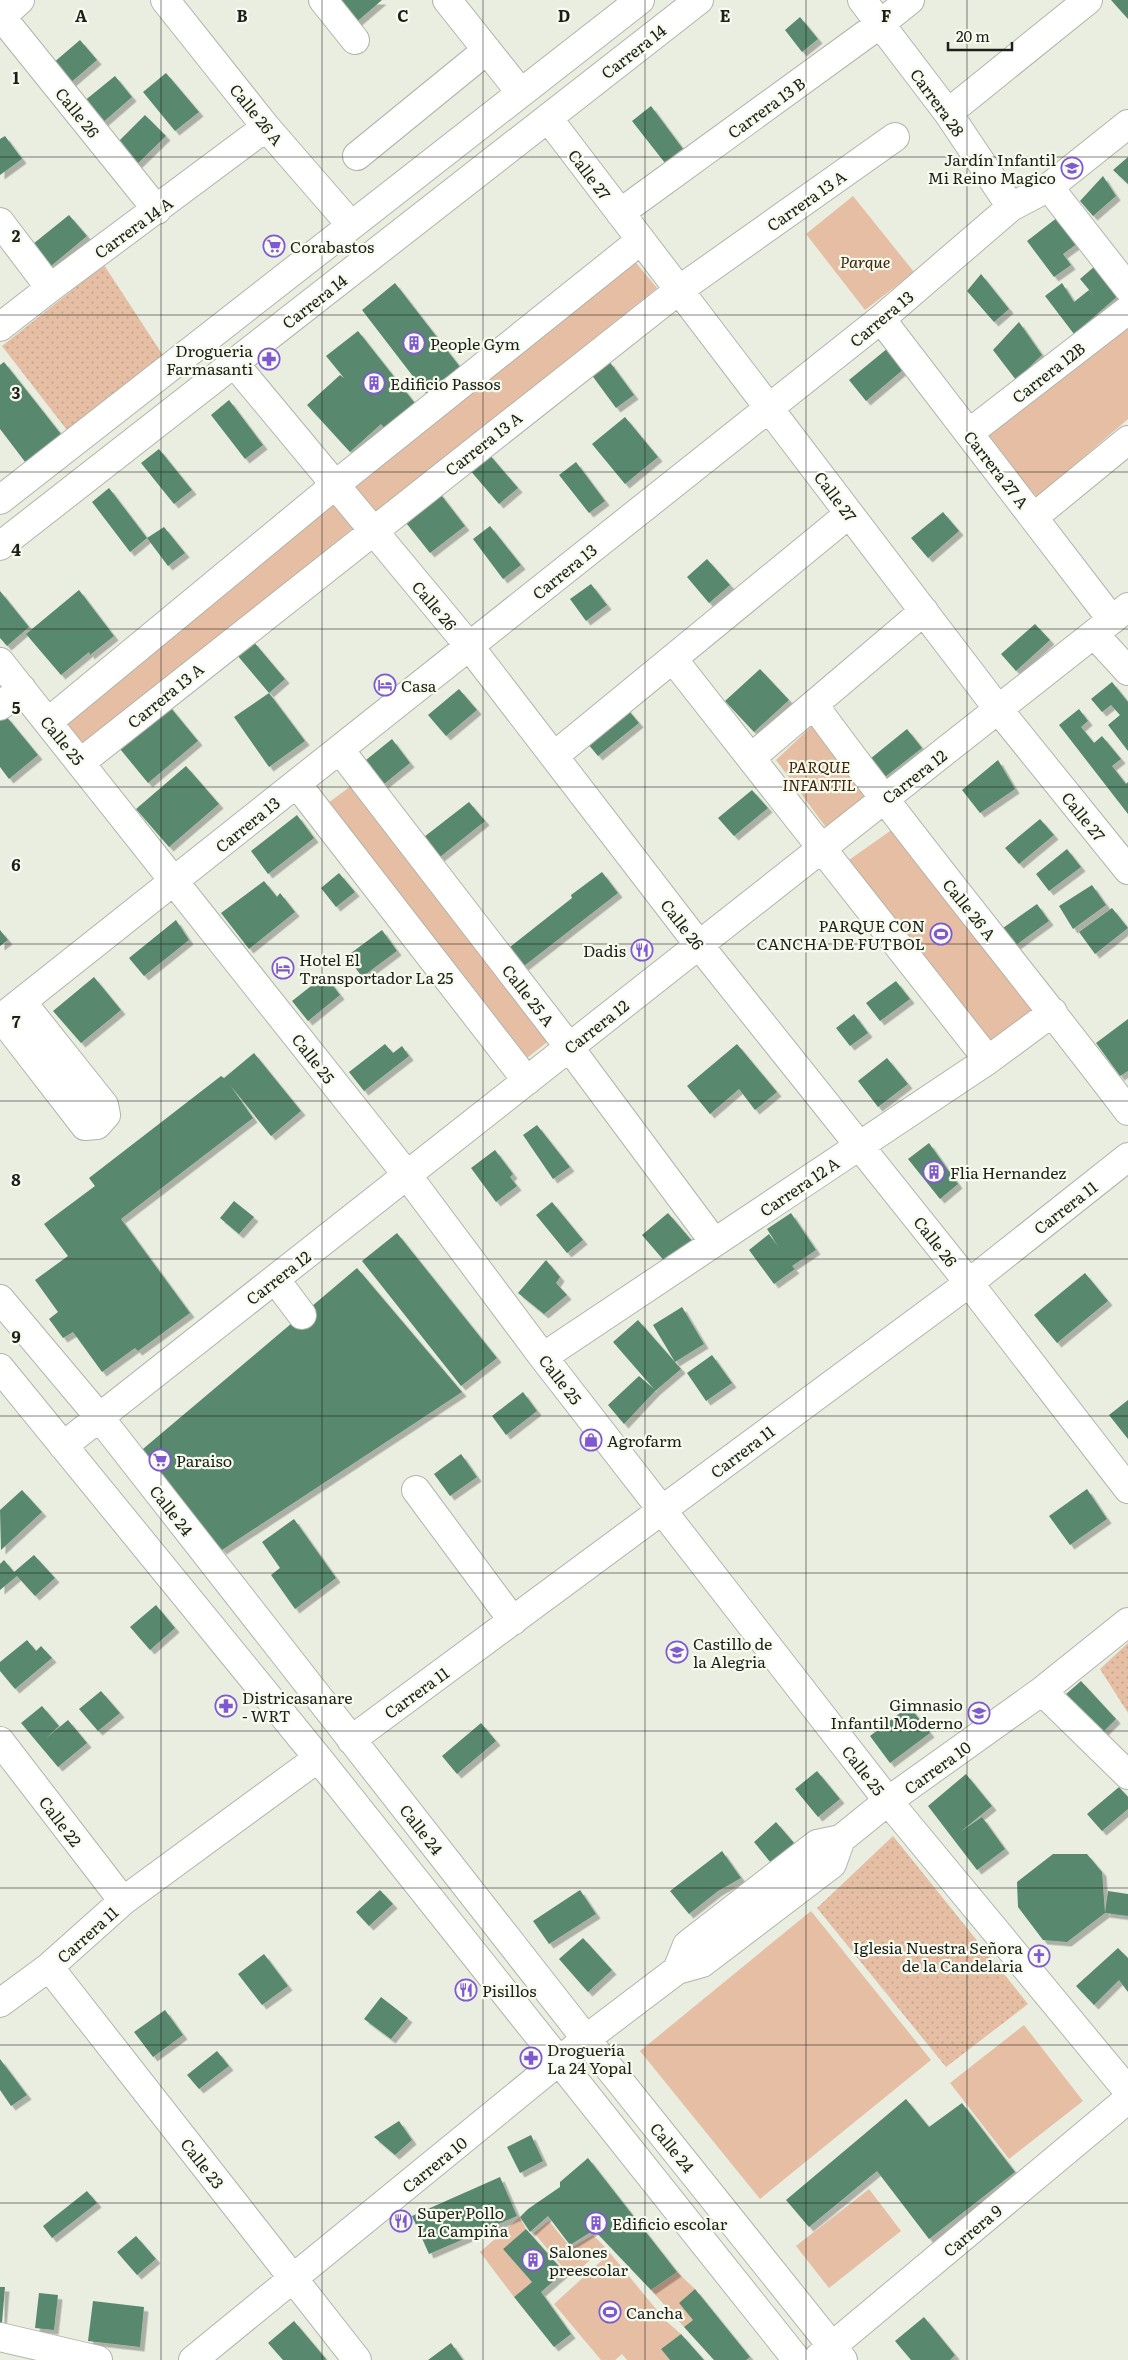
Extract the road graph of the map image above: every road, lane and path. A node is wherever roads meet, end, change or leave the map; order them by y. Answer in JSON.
{"nodes":[{"id":1,"x":165,"y":0,"type":"edge"},
{"id":2,"x":323,"y":0,"type":"edge"},
{"id":3,"x":447,"y":0,"type":"edge"},
{"id":4,"x":640,"y":0,"type":"edge"},
{"id":5,"x":699,"y":0,"type":"edge"},
{"id":6,"x":862,"y":0,"type":"edge"},
{"id":7,"x":910,"y":0,"type":"edge"},
{"id":8,"x":1088,"y":0,"type":"edge"},
{"id":9,"x":5,"y":12,"type":"edge"},
{"id":10,"x":880,"y":24,"type":"junction"},
{"id":11,"x":355,"y":40,"type":"dead end"},
{"id":12,"x":487,"y":50,"type":"junction"},
{"id":13,"x":521,"y":93,"type":"junction"},
{"id":14,"x":948,"y":113,"type":"junction"},
{"id":15,"x":548,"y":118,"type":"junction"},
{"id":16,"x":1128,"y":124,"type":"edge"},
{"id":17,"x":266,"y":126,"type":"junction"},
{"id":18,"x":895,"y":137,"type":"dead end"},
{"id":19,"x":356,"y":156,"type":"dead end"},
{"id":20,"x":1049,"y":186,"type":"junction"},
{"id":21,"x":1011,"y":207,"type":"junction"},
{"id":22,"x":157,"y":210,"type":"junction"},
{"id":23,"x":620,"y":213,"type":"junction"},
{"id":24,"x":0,"y":222,"type":"edge"},
{"id":25,"x":351,"y":226,"type":"junction"},
{"id":26,"x":641,"y":240,"type":"junction"},
{"id":27,"x":50,"y":288,"type":"junction"},
{"id":28,"x":1128,"y":288,"type":"edge"},
{"id":29,"x":679,"y":290,"type":"junction"},
{"id":30,"x":1128,"y":310,"type":"edge"},
{"id":31,"x":881,"y":320,"type":"junction"},
{"id":32,"x":0,"y":327,"type":"edge"},
{"id":33,"x":234,"y":363,"type":"junction"},
{"id":34,"x":769,"y":408,"type":"junction"},
{"id":35,"x":969,"y":433,"type":"junction"},
{"id":36,"x":1128,"y":440,"type":"edge"},
{"id":37,"x":335,"y":485,"type":"junction"},
{"id":38,"x":0,"y":500,"type":"edge"},
{"id":39,"x":849,"y":514,"type":"junction"},
{"id":40,"x":1034,"y":517,"type":"junction"},
{"id":41,"x":373,"y":530,"type":"junction"},
{"id":42,"x":0,"y":546,"type":"edge"},
{"id":43,"x":924,"y":611,"type":"junction"},
{"id":44,"x":1111,"y":620,"type":"edge"},
{"id":45,"x":470,"y":647,"type":"junction"},
{"id":46,"x":673,"y":659,"type":"junction"},
{"id":47,"x":0,"y":662,"type":"edge"},
{"id":48,"x":1128,"y":671,"type":"edge"},
{"id":49,"x":22,"y":689,"type":"junction"},
{"id":50,"x":814,"y":705,"type":"junction"},
{"id":51,"x":0,"y":706,"type":"edge"},
{"id":52,"x":998,"y":709,"type":"junction"},
{"id":53,"x":48,"y":722,"type":"junction"},
{"id":54,"x":340,"y":750,"type":"junction"},
{"id":55,"x":554,"y":756,"type":"junction"},
{"id":56,"x":752,"y":757,"type":"junction"},
{"id":57,"x":80,"y":762,"type":"junction"},
{"id":58,"x":297,"y":784,"type":"junction"},
{"id":59,"x":883,"y":800,"type":"junction"},
{"id":60,"x":822,"y":848,"type":"junction"},
{"id":61,"x":1128,"y":870,"type":"edge"},
{"id":62,"x":175,"y":881,"type":"junction"},
{"id":63,"x":699,"y":945,"type":"junction"},
{"id":64,"x":1053,"y":1012,"type":"junction"},
{"id":65,"x":6,"y":1014,"type":"edge"},
{"id":66,"x":569,"y":1047,"type":"junction"},
{"id":67,"x":988,"y":1060,"type":"junction"},
{"id":68,"x":527,"y":1081,"type":"junction"},
{"id":69,"x":1128,"y":1111,"type":"edge"},
{"id":70,"x":860,"y":1145,"type":"junction"},
{"id":71,"x":1128,"y":1157,"type":"edge"},
{"id":72,"x":407,"y":1175,"type":"junction"},
{"id":73,"x":714,"y":1242,"type":"junction"},
{"id":74,"x":275,"y":1279,"type":"junction"},
{"id":75,"x":969,"y":1283,"type":"junction"},
{"id":76,"x":0,"y":1299,"type":"edge"},
{"id":77,"x":302,"y":1315,"type":"dead end"},
{"id":78,"x":544,"y":1357,"type":"junction"},
{"id":79,"x":0,"y":1368,"type":"edge"},
{"id":80,"x":100,"y":1418,"type":"junction"},
{"id":81,"x":63,"y":1446,"type":"junction"},
{"id":82,"x":1128,"y":1489,"type":"edge"},
{"id":83,"x":416,"y":1490,"type":"dead end"},
{"id":84,"x":662,"y":1510,"type":"junction"},
{"id":85,"x":513,"y":1621,"type":"junction"},
{"id":86,"x":1128,"y":1622,"type":"edge"},
{"id":87,"x":1042,"y":1691,"type":"junction"},
{"id":88,"x":351,"y":1740,"type":"junction"},
{"id":89,"x":0,"y":1741,"type":"edge"},
{"id":90,"x":318,"y":1758,"type":"junction"},
{"id":91,"x":1128,"y":1775,"type":"edge"},
{"id":92,"x":888,"y":1801,"type":"junction"},
{"id":93,"x":123,"y":1901,"type":"junction"},
{"id":94,"x":49,"y":1967,"type":"junction"},
{"id":95,"x":0,"y":2003,"type":"edge"},
{"id":96,"x":586,"y":2039,"type":"junction"},
{"id":97,"x":560,"y":2061,"type":"junction"},
{"id":98,"x":1128,"y":2091,"type":"edge"},
{"id":99,"x":1128,"y":2099,"type":"edge"},
{"id":100,"x":293,"y":2278,"type":"junction"},
{"id":101,"x":0,"y":2337,"type":"edge"},
{"id":102,"x":32,"y":2343,"type":"junction"},
{"id":103,"x":830,"y":2356,"type":"edge"},
{"id":104,"x":11,"y":2360,"type":"edge"},
{"id":105,"x":98,"y":2360,"type":"edge"},
{"id":106,"x":193,"y":2360,"type":"edge"},
{"id":107,"x":357,"y":2360,"type":"edge"},
{"id":108,"x":797,"y":2360,"type":"edge"}],
"edges":[{"from":1,"to":17,"type":"street","name":"Calle 26 A"},
{"from":2,"to":11,"type":"street"},
{"from":3,"to":12,"type":"street"},
{"from":4,"to":13,"type":"street"},
{"from":5,"to":15,"type":"street","name":"Carrera 14"},
{"from":6,"to":10,"type":"street","name":"Carrera 28"},
{"from":7,"to":10,"type":"street","name":"Carrera 13 B"},
{"from":8,"to":14,"type":"street"},
{"from":9,"to":22,"type":"street","name":"Calle 26"},
{"from":10,"to":14,"type":"street","name":"Carrera 28"},
{"from":10,"to":23,"type":"street","name":"Carrera 13 B"},
{"from":12,"to":13,"type":"street"},
{"from":12,"to":19,"type":"street"},
{"from":13,"to":25,"type":"street"},
{"from":14,"to":21,"type":"street","name":"Carrera 28"},
{"from":15,"to":23,"type":"street","name":"Calle 27"},
{"from":15,"to":33,"type":"street","name":"Carrera 14"},
{"from":16,"to":20,"type":"street","name":"Carrera 13"},
{"from":17,"to":22,"type":"street","name":"Carrera 14 A"},
{"from":17,"to":25,"type":"street","name":"Calle 26 A"},
{"from":18,"to":29,"type":"street","name":"Carrera 13 A"},
{"from":20,"to":21,"type":"street","name":"Carrera 13"},
{"from":20,"to":28,"type":"street"},
{"from":21,"to":31,"type":"street","name":"Carrera 13"},
{"from":22,"to":27,"type":"street","name":"Carrera 14 A"},
{"from":23,"to":26,"type":"street","name":"Calle 27"},
{"from":24,"to":27,"type":"street"},
{"from":25,"to":38,"type":"street"},
{"from":26,"to":29,"type":"street","name":"Calle 27"},
{"from":26,"to":37,"type":"street"},
{"from":27,"to":32,"type":"street","name":"Carrera 14 A"},
{"from":29,"to":34,"type":"street","name":"Calle 27"},
{"from":29,"to":41,"type":"street","name":"Carrera 13 A"},
{"from":30,"to":35,"type":"street","name":"Carrera 12B"},
{"from":31,"to":34,"type":"street","name":"Carrera 13"},
{"from":31,"to":35,"type":"street","name":"Carrera 27 A"},
{"from":33,"to":37,"type":"street","name":"Calle 26"},
{"from":33,"to":42,"type":"street","name":"Carrera 14"},
{"from":34,"to":39,"type":"street","name":"Calle 27"},
{"from":34,"to":45,"type":"street","name":"Carrera 13"},
{"from":35,"to":40,"type":"street","name":"Carrera 27 A"},
{"from":36,"to":40,"type":"street"},
{"from":37,"to":41,"type":"street","name":"Calle 26"},
{"from":37,"to":53,"type":"street"},
{"from":39,"to":43,"type":"street","name":"Calle 27"},
{"from":39,"to":46,"type":"street"},
{"from":40,"to":44,"type":"street","name":"Carrera 27 A"},
{"from":41,"to":45,"type":"street","name":"Calle 26"},
{"from":41,"to":57,"type":"street","name":"Carrera 13 A"},
{"from":43,"to":50,"type":"street"},
{"from":43,"to":52,"type":"street","name":"Calle 27"},
{"from":44,"to":48,"type":"street","name":"Carrera 27 A"},
{"from":44,"to":52,"type":"street","name":"Carrera 12"},
{"from":45,"to":54,"type":"street","name":"Carrera 13"},
{"from":45,"to":55,"type":"street","name":"Calle 26"},
{"from":46,"to":55,"type":"street"},
{"from":46,"to":56,"type":"street"},
{"from":47,"to":49,"type":"street","name":"Calle 25"},
{"from":49,"to":51,"type":"street"},
{"from":49,"to":53,"type":"street","name":"Calle 25"},
{"from":50,"to":56,"type":"street"},
{"from":50,"to":59,"type":"street","name":"Calle 26 A"},
{"from":52,"to":59,"type":"street","name":"Carrera 12"},
{"from":52,"to":61,"type":"street","name":"Calle 27"},
{"from":53,"to":57,"type":"street","name":"Calle 25"},
{"from":54,"to":58,"type":"street","name":"Carrera 13"},
{"from":54,"to":66,"type":"street","name":"Calle 25 A"},
{"from":55,"to":63,"type":"street","name":"Calle 26"},
{"from":56,"to":60,"type":"street"},
{"from":57,"to":62,"type":"street","name":"Calle 25"},
{"from":58,"to":62,"type":"street","name":"Carrera 13"},
{"from":58,"to":68,"type":"street"},
{"from":59,"to":60,"type":"street","name":"Carrera 12"},
{"from":59,"to":64,"type":"street","name":"Calle 26 A"},
{"from":60,"to":63,"type":"street","name":"Carrera 12"},
{"from":60,"to":67,"type":"street"},
{"from":62,"to":65,"type":"street","name":"Carrera 13"},
{"from":62,"to":72,"type":"street","name":"Calle 25"},
{"from":63,"to":66,"type":"street","name":"Carrera 12"},
{"from":63,"to":70,"type":"street","name":"Calle 26"},
{"from":64,"to":67,"type":"street","name":"Carrera 12 A"},
{"from":64,"to":69,"type":"street","name":"Calle 26 A"},
{"from":66,"to":68,"type":"street","name":"Carrera 12"},
{"from":66,"to":73,"type":"street","name":"Calle 25 A"},
{"from":67,"to":70,"type":"street","name":"Carrera 12 A"},
{"from":68,"to":72,"type":"street","name":"Carrera 12"},
{"from":70,"to":73,"type":"street","name":"Carrera 12 A"},
{"from":70,"to":75,"type":"street","name":"Calle 26"},
{"from":71,"to":75,"type":"street","name":"Carrera 11"},
{"from":72,"to":74,"type":"street","name":"Carrera 12"},
{"from":72,"to":78,"type":"street","name":"Calle 25"},
{"from":73,"to":78,"type":"street","name":"Carrera 12 A"},
{"from":74,"to":77,"type":"street"},
{"from":74,"to":80,"type":"street","name":"Carrera 12"},
{"from":75,"to":82,"type":"street","name":"Calle 26"},
{"from":75,"to":84,"type":"street","name":"Carrera 11"},
{"from":76,"to":80,"type":"street","name":"Calle 24"},
{"from":78,"to":84,"type":"street","name":"Calle 25"},
{"from":79,"to":81,"type":"street"},
{"from":80,"to":81,"type":"street","name":"Carrera 12"},
{"from":80,"to":88,"type":"street","name":"Calle 24"},
{"from":81,"to":90,"type":"street"},
{"from":83,"to":85,"type":"street"},
{"from":84,"to":85,"type":"street","name":"Carrera 11"},
{"from":84,"to":92,"type":"street","name":"Calle 25"},
{"from":85,"to":88,"type":"street","name":"Carrera 11"},
{"from":86,"to":87,"type":"street","name":"Carrera 10"},
{"from":87,"to":91,"type":"street"},
{"from":87,"to":92,"type":"street","name":"Carrera 10"},
{"from":88,"to":96,"type":"street","name":"Calle 24"},
{"from":89,"to":93,"type":"street","name":"Calle 22"},
{"from":90,"to":93,"type":"street","name":"Carrera 11"},
{"from":90,"to":97,"type":"street"},
{"from":92,"to":96,"type":"street","name":"Carrera 10"},
{"from":92,"to":98,"type":"street","name":"Calle 25"},
{"from":93,"to":94,"type":"street","name":"Carrera 11"},
{"from":94,"to":95,"type":"street","name":"Carrera 11"},
{"from":94,"to":100,"type":"street","name":"Calle 23"},
{"from":96,"to":97,"type":"street","name":"Carrera 10"},
{"from":96,"to":103,"type":"street","name":"Calle 24"},
{"from":97,"to":100,"type":"street","name":"Carrera 10"},
{"from":97,"to":108,"type":"street"},
{"from":99,"to":103,"type":"street","name":"Carrera 9"},
{"from":100,"to":106,"type":"street","name":"Carrera 10"},
{"from":100,"to":107,"type":"street","name":"Calle 23"},
{"from":101,"to":102,"type":"street"},
{"from":102,"to":104,"type":"street"},
{"from":102,"to":105,"type":"street"}]}
